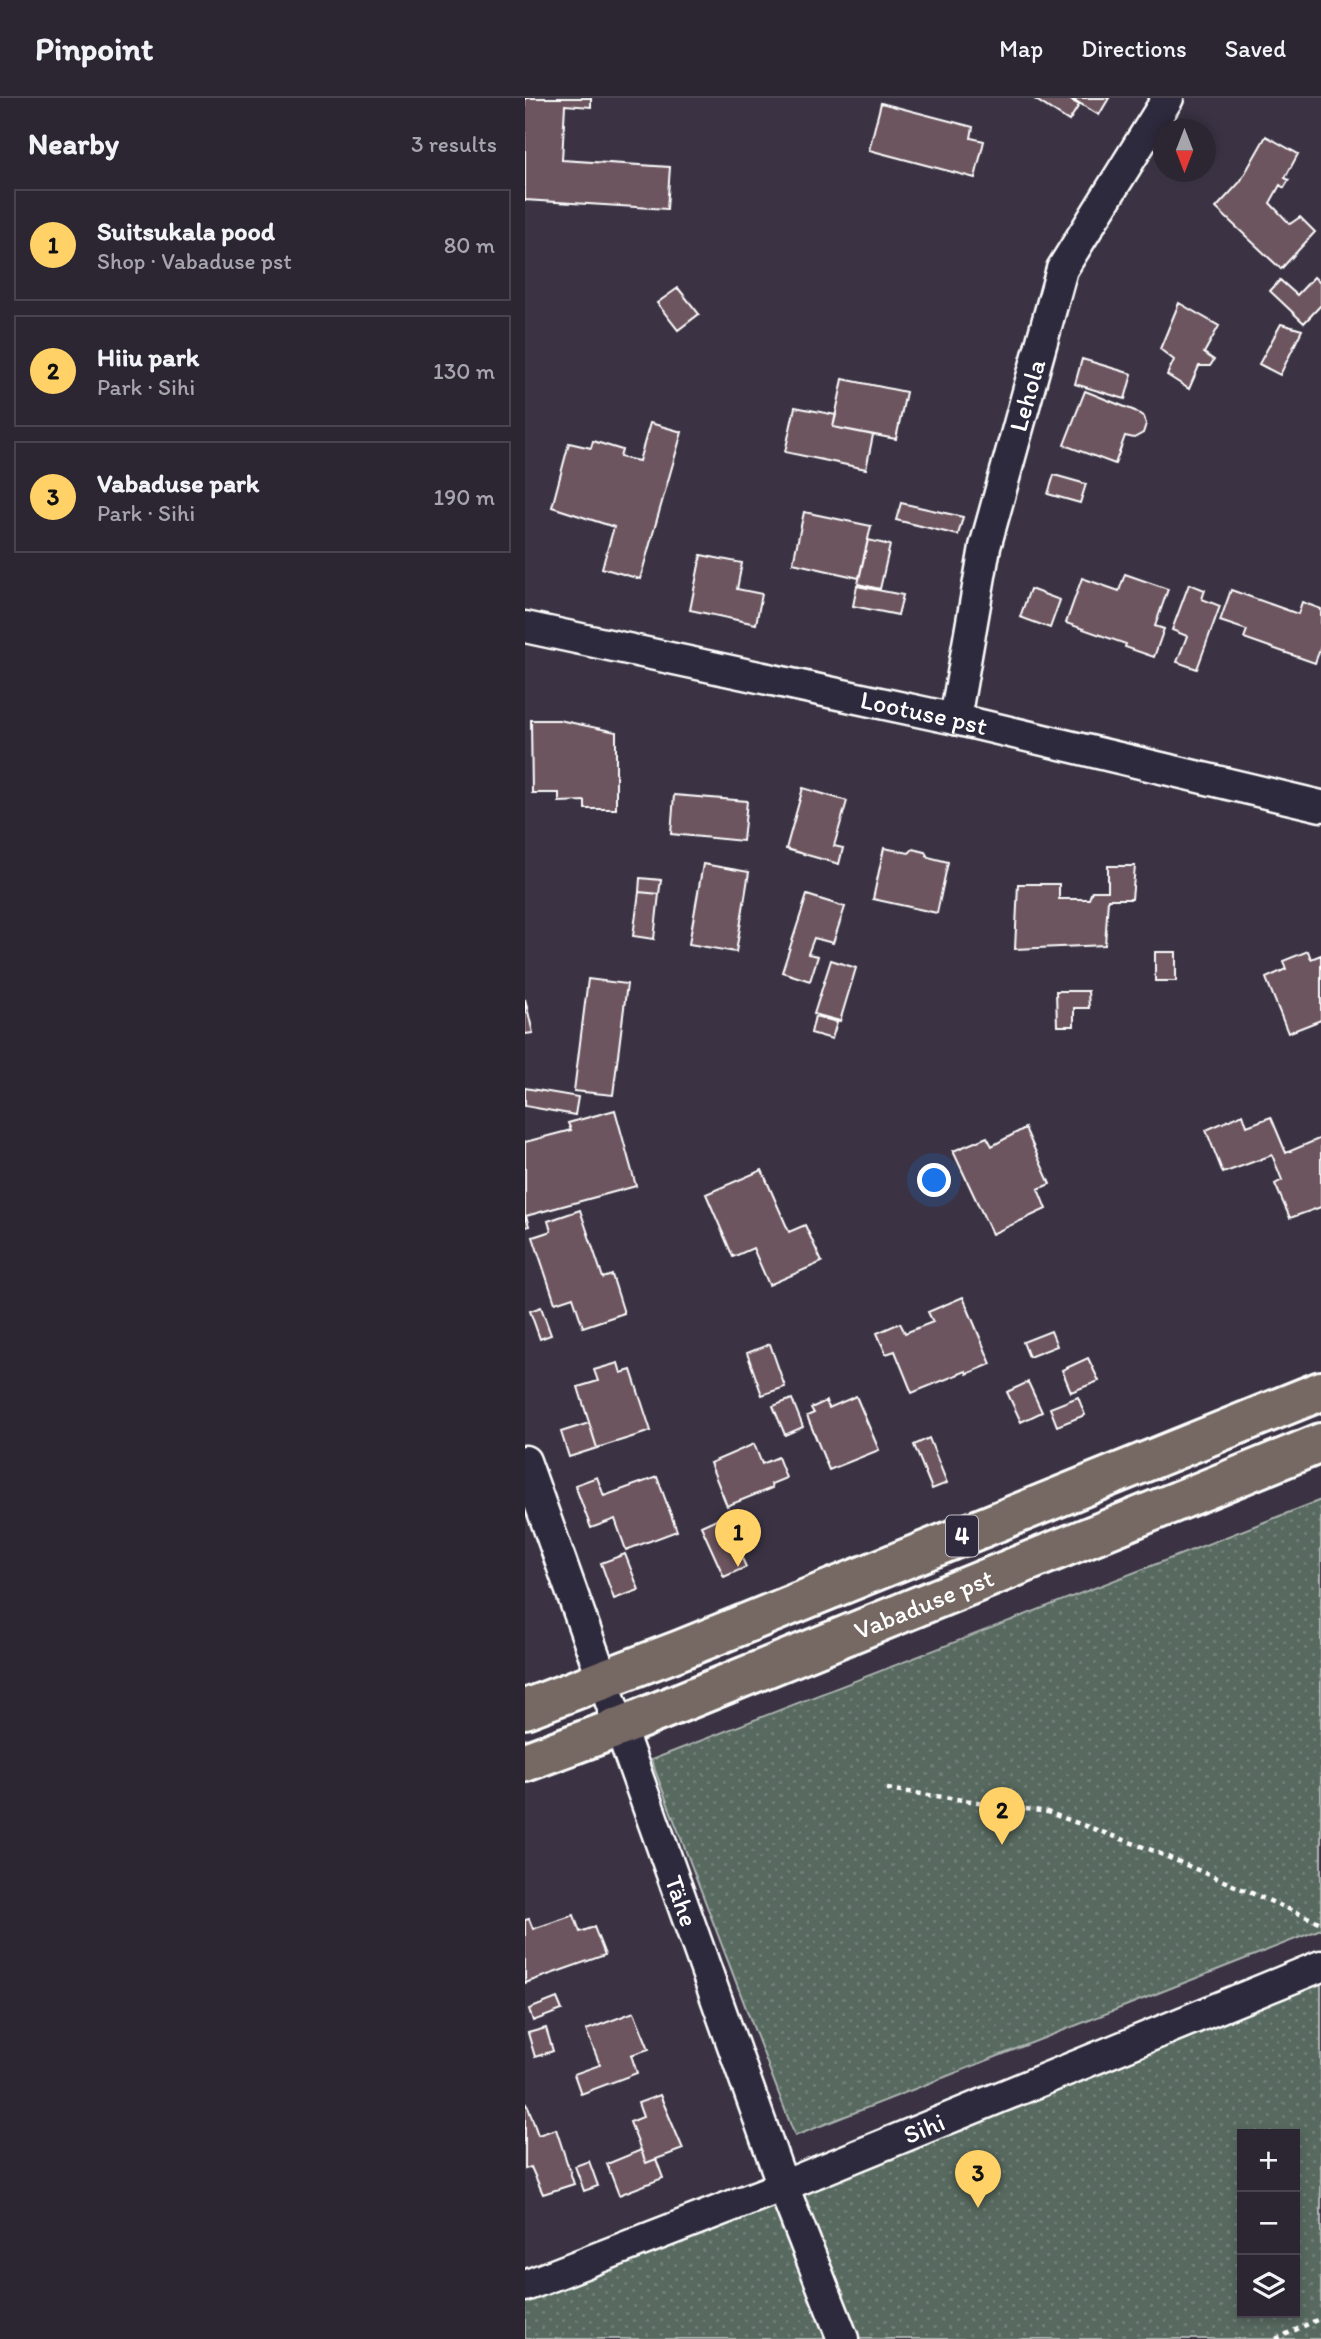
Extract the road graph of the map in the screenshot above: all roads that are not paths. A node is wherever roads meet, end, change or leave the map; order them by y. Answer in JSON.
{"nodes":[{"id":1,"x":1168,"y":98,"type":"edge"},
{"id":2,"x":525,"y":627,"type":"edge"},
{"id":3,"x":955,"y":719,"type":"junction"},
{"id":4,"x":1321,"y":806,"type":"edge"},
{"id":5,"x":1321,"y":1391,"type":"edge"},
{"id":6,"x":1321,"y":1443,"type":"edge"},
{"id":7,"x":525,"y":1461,"type":"edge"},
{"id":8,"x":603,"y":1681,"type":"junction"},
{"id":9,"x":525,"y":1709,"type":"edge"},
{"id":10,"x":619,"y":1727,"type":"junction"},
{"id":11,"x":525,"y":1762,"type":"edge"},
{"id":12,"x":1321,"y":1966,"type":"edge"},
{"id":13,"x":783,"y":2186,"type":"junction"},
{"id":14,"x":525,"y":2286,"type":"edge"},
{"id":15,"x":842,"y":2339,"type":"edge"}],
"edges":[{"from":1,"to":3,"type":"street","name":"Lehola"},
{"from":2,"to":3,"type":"street","name":"Lootuse pst"},
{"from":3,"to":4,"type":"street","name":"Lootuse pst"},
{"from":5,"to":8,"type":"highway","name":"Vabaduse pst","number":"4"},
{"from":6,"to":10,"type":"highway","name":"Vabaduse pst","number":"4"},
{"from":7,"to":8,"type":"street","name":"Tähe"},
{"from":8,"to":9,"type":"highway","name":"Vabaduse pst","number":"4"},
{"from":8,"to":10,"type":"street","name":"Tähe"},
{"from":10,"to":11,"type":"highway","name":"Vabaduse pst","number":"4"},
{"from":10,"to":13,"type":"street","name":"Tähe"},
{"from":12,"to":13,"type":"street","name":"Sihi"},
{"from":13,"to":14,"type":"street","name":"Sihi"},
{"from":13,"to":15,"type":"street","name":"Tähe"}]}
